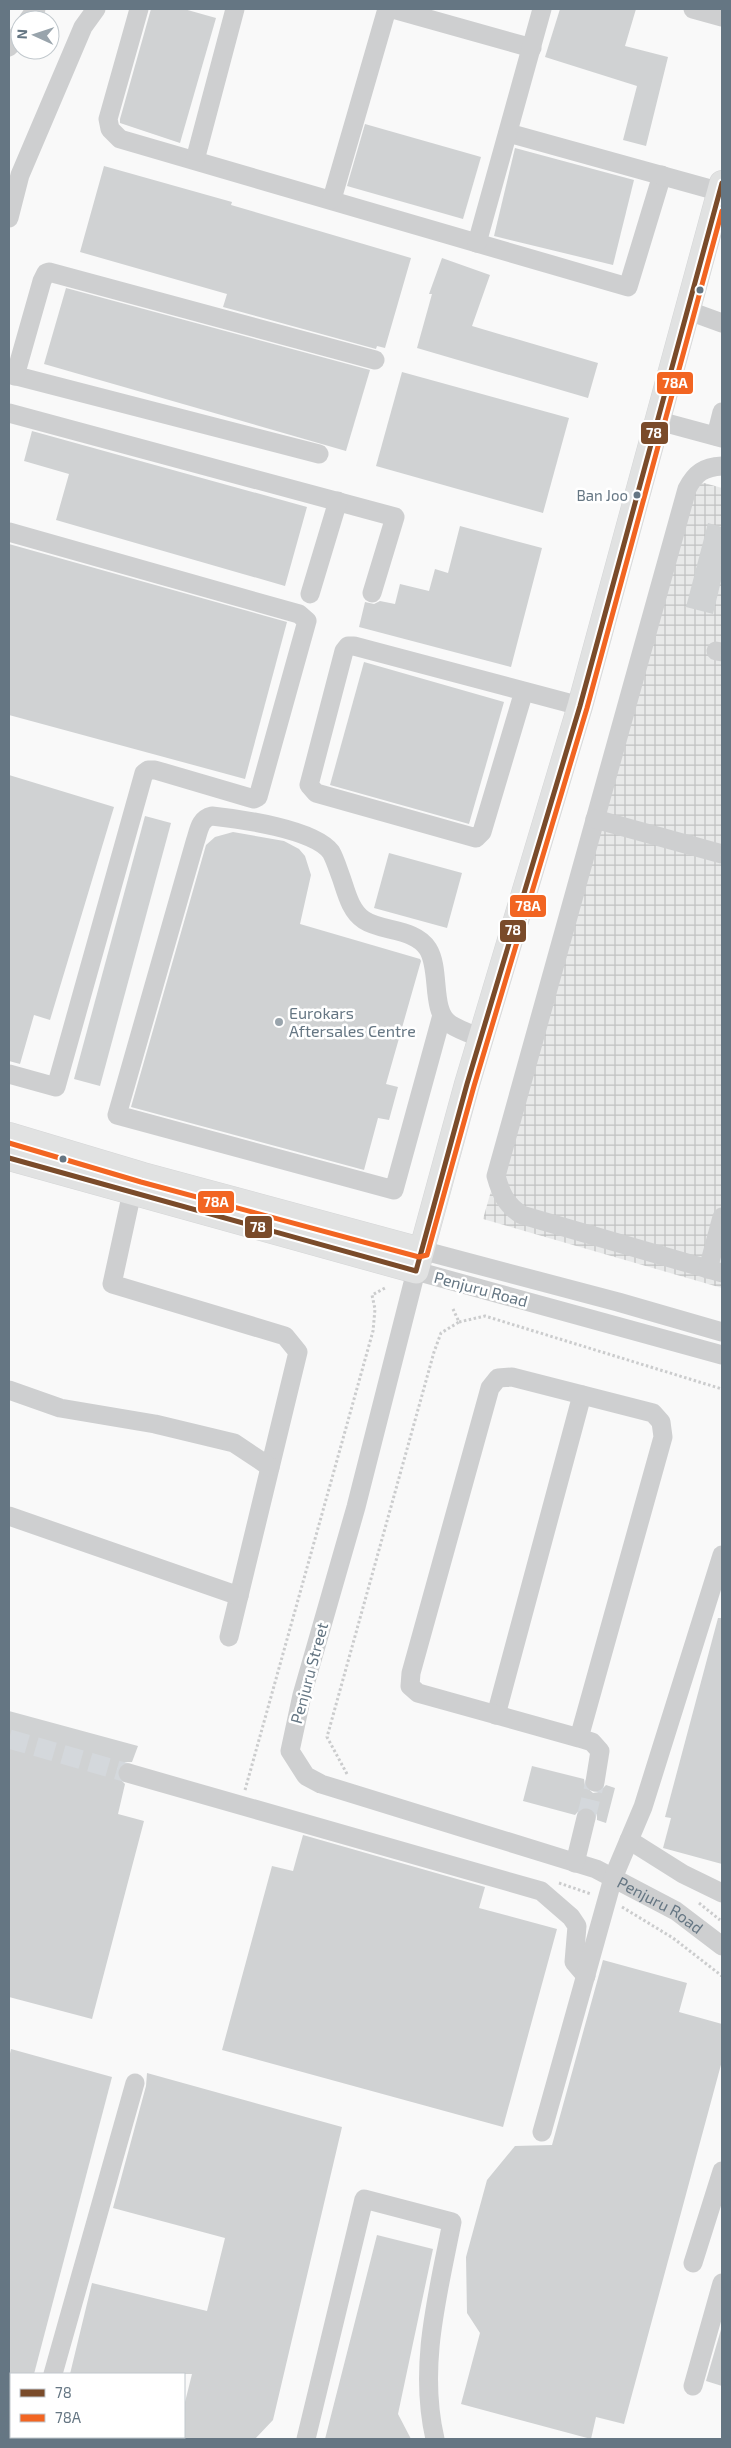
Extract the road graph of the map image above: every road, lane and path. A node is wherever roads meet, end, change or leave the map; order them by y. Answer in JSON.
{"nodes":[{"id":1,"x":96,"y":9,"type":"edge"},
{"id":2,"x":139,"y":9,"type":"edge"},
{"id":3,"x":235,"y":9,"type":"edge"},
{"id":4,"x":387,"y":9,"type":"edge"},
{"id":5,"x":393,"y":9,"type":"edge"},
{"id":6,"x":542,"y":9,"type":"edge"},
{"id":7,"x":694,"y":9,"type":"edge"},
{"id":8,"x":722,"y":16,"type":"edge"},
{"id":9,"x":532,"y":48,"type":"junction"},
{"id":10,"x":508,"y":133,"type":"junction"},
{"id":11,"x":195,"y":160,"type":"junction"},
{"id":12,"x":662,"y":175,"type":"junction"},
{"id":13,"x":721,"y":188,"type":"edge"},
{"id":14,"x":332,"y":199,"type":"junction"},
{"id":15,"x":9,"y":218,"type":"edge"},
{"id":16,"x":477,"y":243,"type":"junction"},
{"id":17,"x":715,"y":246,"type":"edge"},
{"id":18,"x":689,"y":311,"type":"junction"},
{"id":19,"x":722,"y":323,"type":"edge"},
{"id":20,"x":375,"y":360,"type":"dead end"},
{"id":21,"x":12,"y":375,"type":"edge"},
{"id":22,"x":9,"y":412,"type":"edge"},
{"id":23,"x":722,"y":412,"type":"edge"},
{"id":24,"x":659,"y":421,"type":"junction"},
{"id":25,"x":719,"y":437,"type":"edge"},
{"id":26,"x":319,"y":454,"type":"dead end"},
{"id":27,"x":722,"y":466,"type":"edge"},
{"id":28,"x":338,"y":502,"type":"junction"},
{"id":29,"x":9,"y":532,"type":"edge"},
{"id":30,"x":372,"y":593,"type":"dead end"},
{"id":31,"x":310,"y":594,"type":"dead end"},
{"id":32,"x":524,"y":691,"type":"junction"},
{"id":33,"x":580,"y":706,"type":"junction"},
{"id":34,"x":595,"y":819,"type":"junction"},
{"id":35,"x":722,"y":854,"type":"edge"},
{"id":36,"x":442,"y":1015,"type":"junction"},
{"id":37,"x":481,"y":1038,"type":"junction"},
{"id":38,"x":9,"y":1074,"type":"edge"},
{"id":39,"x":9,"y":1135,"type":"edge"},
{"id":40,"x":9,"y":1158,"type":"edge"},
{"id":41,"x":132,"y":1192,"type":"junction"},
{"id":42,"x":722,"y":1217,"type":"edge"},
{"id":43,"x":418,"y":1260,"type":"junction"},
{"id":44,"x":715,"y":1271,"type":"edge"},
{"id":45,"x":453,"y":1309,"type":"dead end"},
{"id":46,"x":459,"y":1322,"type":"junction"},
{"id":47,"x":722,"y":1332,"type":"edge"},
{"id":48,"x":722,"y":1356,"type":"edge"},
{"id":49,"x":722,"y":1388,"type":"edge"},
{"id":50,"x":9,"y":1390,"type":"edge"},
{"id":51,"x":582,"y":1395,"type":"junction"},
{"id":52,"x":270,"y":1467,"type":"junction"},
{"id":53,"x":9,"y":1516,"type":"edge"},
{"id":54,"x":722,"y":1555,"type":"edge"},
{"id":55,"x":239,"y":1596,"type":"junction"},
{"id":56,"x":229,"y":1637,"type":"dead end"},
{"id":57,"x":496,"y":1715,"type":"junction"},
{"id":58,"x":579,"y":1738,"type":"junction"},
{"id":59,"x":128,"y":1773,"type":"tunnel mouth"},
{"id":60,"x":349,"y":1779,"type":"dead end"},
{"id":61,"x":595,"y":1782,"type":"tunnel mouth"},
{"id":62,"x":586,"y":1818,"type":"tunnel mouth"},
{"id":63,"x":629,"y":1840,"type":"junction"},
{"id":64,"x":575,"y":1863,"type":"junction"},
{"id":65,"x":596,"y":1870,"type":"joint"},
{"id":66,"x":613,"y":1878,"type":"junction"},
{"id":67,"x":722,"y":1893,"type":"edge"},
{"id":68,"x":695,"y":1899,"type":"dead end"},
{"id":69,"x":722,"y":1922,"type":"edge"},
{"id":70,"x":722,"y":1946,"type":"edge"},
{"id":71,"x":586,"y":1976,"type":"junction"},
{"id":72,"x":135,"y":2083,"type":"dead end"},
{"id":73,"x":542,"y":2132,"type":"dead end"},
{"id":74,"x":722,"y":2171,"type":"edge"},
{"id":75,"x":693,"y":2263,"type":"dead end"},
{"id":76,"x":722,"y":2283,"type":"edge"},
{"id":77,"x":52,"y":2373,"type":"edge"},
{"id":78,"x":693,"y":2386,"type":"dead end"},
{"id":79,"x":306,"y":2439,"type":"edge"},
{"id":80,"x":435,"y":2439,"type":"edge"}],
"edges":[{"from":1,"to":15,"type":"street"},
{"from":2,"to":11,"type":"street"},
{"from":3,"to":11,"type":"street"},
{"from":4,"to":14,"type":"street"},
{"from":5,"to":9,"type":"street"},
{"from":6,"to":9,"type":"street"},
{"from":7,"to":8,"type":"street"},
{"from":9,"to":10,"type":"street"},
{"from":10,"to":12,"type":"street"},
{"from":10,"to":16,"type":"street"},
{"from":11,"to":14,"type":"street"},
{"from":12,"to":13,"type":"street"},
{"from":12,"to":16,"type":"street"},
{"from":13,"to":17,"type":"main road"},
{"from":14,"to":16,"type":"street"},
{"from":17,"to":18,"type":"main road"},
{"from":18,"to":19,"type":"street"},
{"from":18,"to":24,"type":"main road"},
{"from":20,"to":21,"type":"street"},
{"from":21,"to":26,"type":"street"},
{"from":22,"to":28,"type":"street"},
{"from":23,"to":25,"type":"street"},
{"from":24,"to":25,"type":"street"},
{"from":24,"to":33,"type":"main road"},
{"from":27,"to":34,"type":"street"},
{"from":28,"to":30,"type":"street"},
{"from":28,"to":31,"type":"street"},
{"from":29,"to":38,"type":"street"},
{"from":32,"to":32,"type":"street"},
{"from":32,"to":33,"type":"street"},
{"from":33,"to":37,"type":"main road"},
{"from":34,"to":35,"type":"street"},
{"from":34,"to":44,"type":"street"},
{"from":36,"to":36,"type":"street"},
{"from":36,"to":37,"type":"street"},
{"from":37,"to":43,"type":"main road"},
{"from":39,"to":43,"type":"main road","name":"Penjuru Road"},
{"from":40,"to":41,"type":"main road","name":"Penjuru Road"},
{"from":41,"to":43,"type":"main road","name":"Penjuru Road"},
{"from":41,"to":52,"type":"street"},
{"from":42,"to":44,"type":"street"},
{"from":43,"to":47,"type":"street","name":"Penjuru Road"},
{"from":43,"to":48,"type":"street","name":"Penjuru Road"},
{"from":43,"to":64,"type":"street","name":"Penjuru Street"},
{"from":45,"to":46,"type":"path"},
{"from":46,"to":49,"type":"path"},
{"from":46,"to":60,"type":"path"},
{"from":50,"to":52,"type":"street"},
{"from":51,"to":57,"type":"street"},
{"from":51,"to":57,"type":"street"},
{"from":51,"to":58,"type":"street"},
{"from":52,"to":55,"type":"street"},
{"from":53,"to":55,"type":"street"},
{"from":54,"to":63,"type":"street"},
{"from":55,"to":56,"type":"street"},
{"from":57,"to":58,"type":"street"},
{"from":58,"to":61,"type":"street"},
{"from":59,"to":71,"type":"street"},
{"from":62,"to":64,"type":"street"},
{"from":63,"to":66,"type":"street"},
{"from":63,"to":67,"type":"street"},
{"from":64,"to":65,"type":"street","name":"Penjuru Street"},
{"from":65,"to":66,"type":"street","name":"Penjuru Road"},
{"from":66,"to":70,"type":"street","name":"Penjuru Road"},
{"from":66,"to":71,"type":"street"},
{"from":68,"to":69,"type":"path"},
{"from":71,"to":73,"type":"street"},
{"from":72,"to":77,"type":"street"},
{"from":74,"to":75,"type":"street"},
{"from":76,"to":78,"type":"street"},
{"from":79,"to":80,"type":"street"}]}
